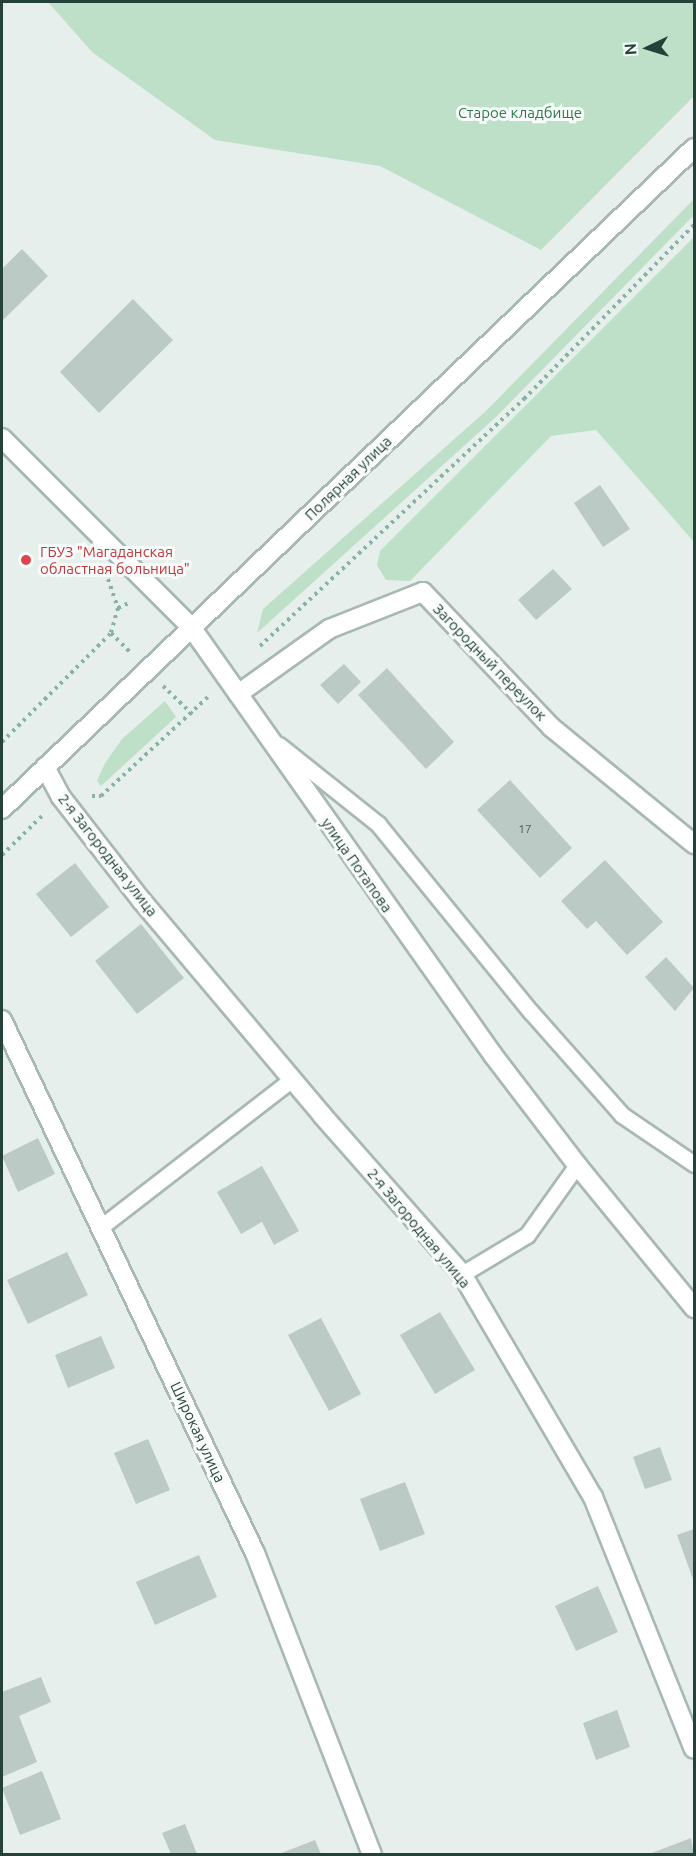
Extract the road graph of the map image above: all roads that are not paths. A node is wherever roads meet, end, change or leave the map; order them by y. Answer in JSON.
{"nodes":[{"id":1,"x":694,"y":148,"type":"edge"},
{"id":2,"x":2,"y":438,"type":"edge"},
{"id":3,"x":190,"y":627,"type":"junction"},
{"id":4,"x":238,"y":694,"type":"junction"},
{"id":5,"x":275,"y":742,"type":"junction"},
{"id":6,"x":45,"y":767,"type":"junction"},
{"id":7,"x":2,"y":809,"type":"edge"},
{"id":8,"x":694,"y":844,"type":"edge"},
{"id":9,"x":2,"y":1020,"type":"edge"},
{"id":10,"x":292,"y":1079,"type":"junction"},
{"id":11,"x":694,"y":1164,"type":"edge"},
{"id":12,"x":577,"y":1165,"type":"junction"},
{"id":13,"x":102,"y":1226,"type":"junction"},
{"id":14,"x":462,"y":1274,"type":"junction"},
{"id":15,"x":694,"y":1308,"type":"edge"},
{"id":16,"x":694,"y":1749,"type":"edge"},
{"id":17,"x":372,"y":1854,"type":"edge"}],
"edges":[{"from":1,"to":3,"type":"street","name":"Полярная улица"},
{"from":2,"to":3,"type":"street","name":"улица Потапова"},
{"from":3,"to":4,"type":"street","name":"улица Потапова"},
{"from":3,"to":6,"type":"street","name":"Полярная улица"},
{"from":4,"to":5,"type":"street","name":"улица Потапова"},
{"from":4,"to":8,"type":"street","name":"Загородный переулок"},
{"from":5,"to":11,"type":"lane"},
{"from":5,"to":12,"type":"street","name":"улица Потапова"},
{"from":6,"to":7,"type":"street","name":"Полярная улица"},
{"from":6,"to":10,"type":"street","name":"2-я Загородная улица"},
{"from":9,"to":13,"type":"street","name":"Широкая улица"},
{"from":10,"to":13,"type":"lane"},
{"from":10,"to":14,"type":"street","name":"2-я Загородная улица"},
{"from":12,"to":14,"type":"lane"},
{"from":12,"to":15,"type":"street","name":"улица Потапова"},
{"from":13,"to":17,"type":"street","name":"Широкая улица"},
{"from":14,"to":16,"type":"street","name":"2-я Загородная улица"}]}
